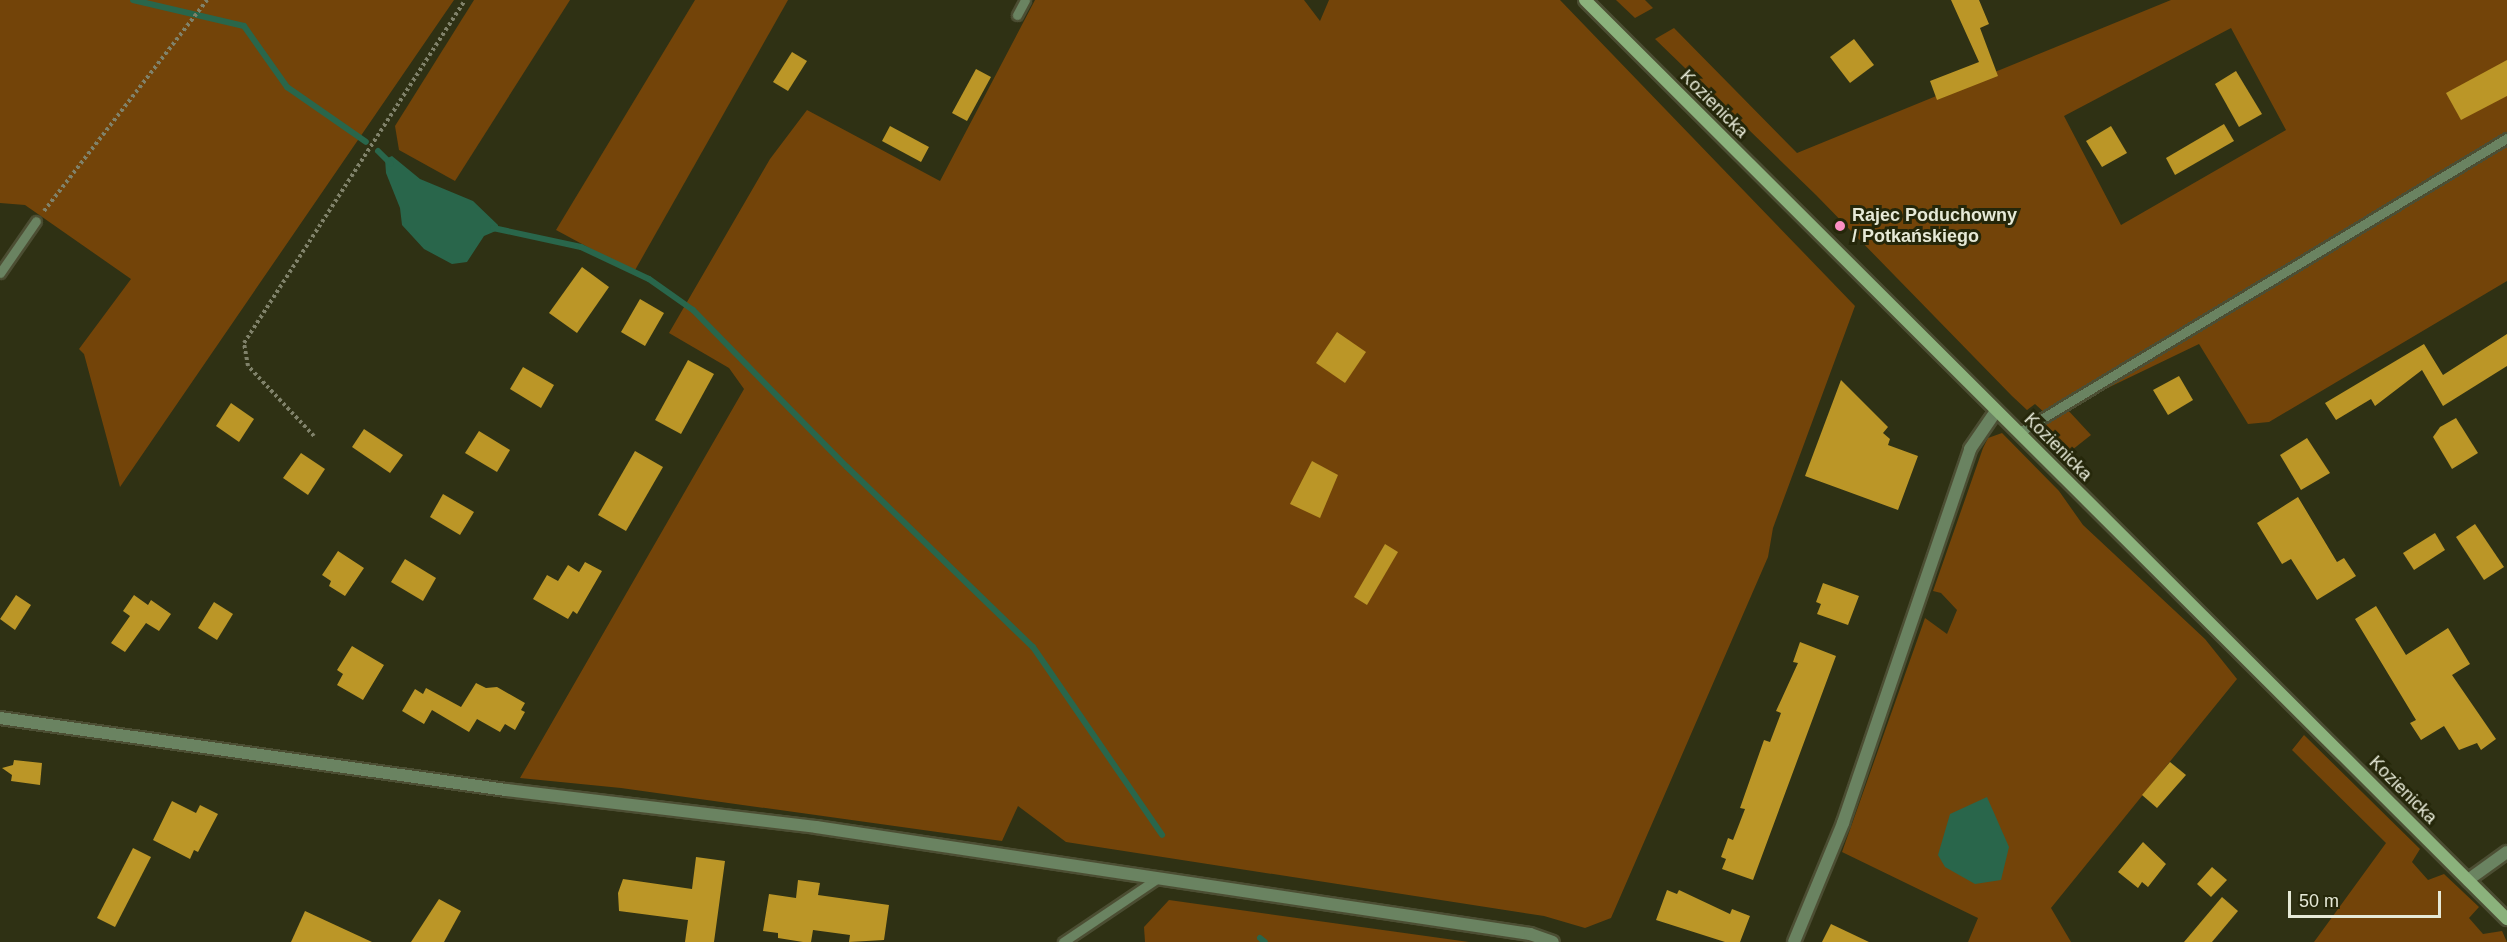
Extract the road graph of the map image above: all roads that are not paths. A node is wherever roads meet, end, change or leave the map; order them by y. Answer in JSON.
{"nodes":[{"id":1,"x":1025,"y":0,"type":"edge"},
{"id":2,"x":1585,"y":0,"type":"edge"},
{"id":3,"x":1017,"y":15,"type":"dead end"},
{"id":4,"x":2507,"y":138,"type":"edge"},
{"id":5,"x":36,"y":221,"type":"road end"},
{"id":6,"x":0,"y":273,"type":"edge"},
{"id":7,"x":1996,"y":411,"type":"junction"},
{"id":8,"x":2018,"y":433,"type":"junction"},
{"id":9,"x":0,"y":718,"type":"edge"},
{"id":10,"x":2507,"y":852,"type":"edge"},
{"id":11,"x":1158,"y":878,"type":"junction"},
{"id":12,"x":2468,"y":880,"type":"junction"},
{"id":13,"x":2507,"y":919,"type":"edge"},
{"id":14,"x":1064,"y":942,"type":"edge"},
{"id":15,"x":1553,"y":942,"type":"edge"},
{"id":16,"x":1794,"y":942,"type":"edge"}],
"edges":[{"from":1,"to":3,"type":"lane"},
{"from":2,"to":7,"type":"main road","name":"Kozienicka"},
{"from":4,"to":8,"type":"lane"},
{"from":5,"to":6,"type":"lane"},
{"from":7,"to":8,"type":"main road","name":"Kozienicka"},
{"from":7,"to":16,"type":"street"},
{"from":8,"to":12,"type":"main road","name":"Kozienicka"},
{"from":9,"to":11,"type":"street"},
{"from":10,"to":12,"type":"street"},
{"from":11,"to":14,"type":"lane"},
{"from":11,"to":15,"type":"street"},
{"from":12,"to":13,"type":"main road","name":"Kozienicka"}]}
